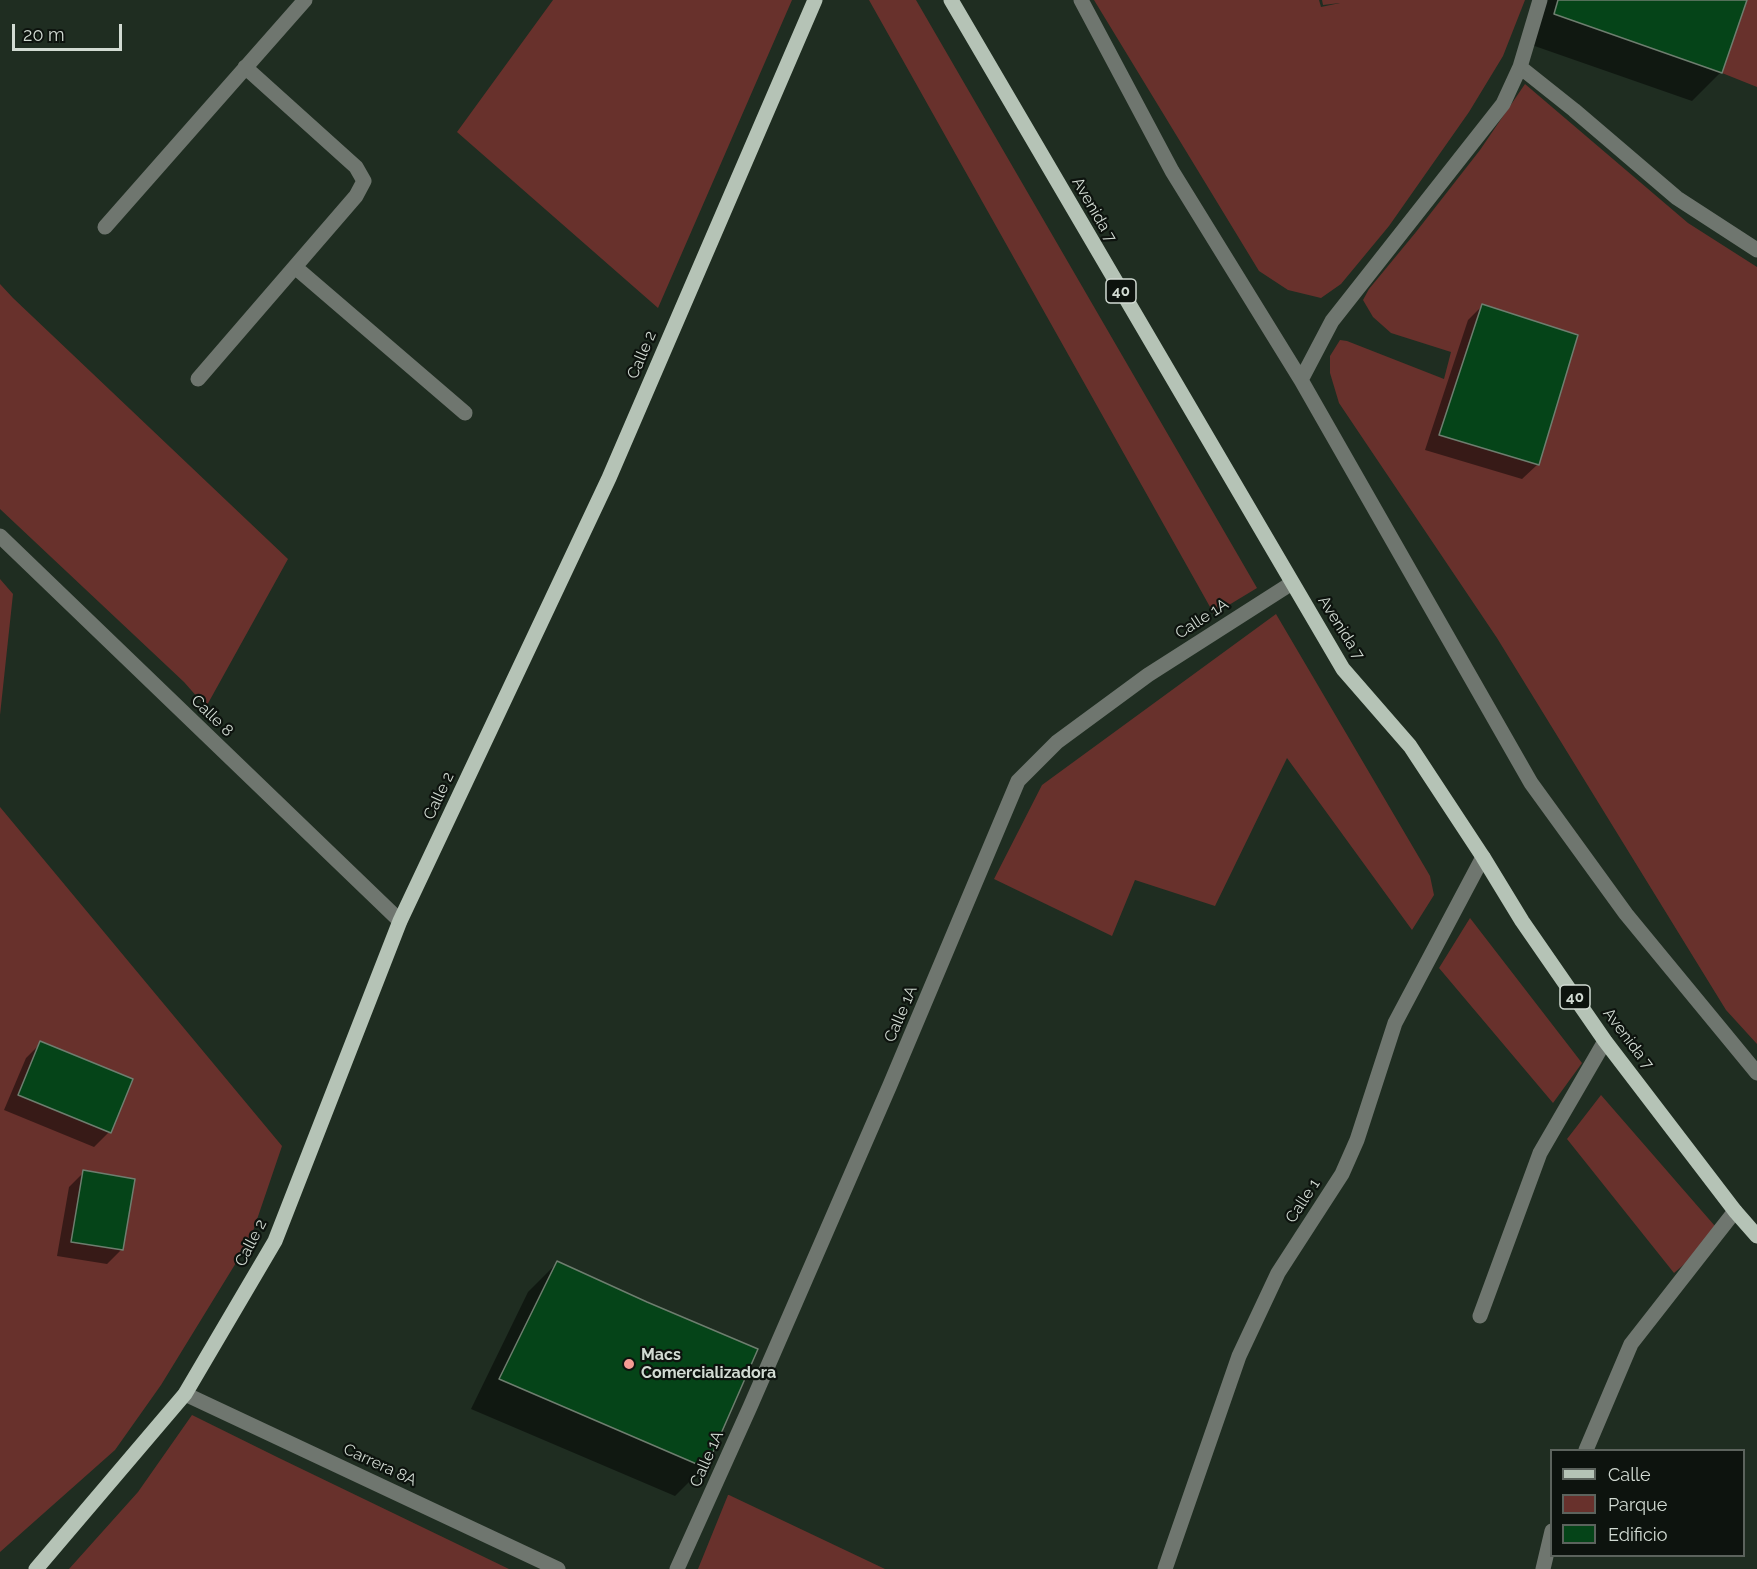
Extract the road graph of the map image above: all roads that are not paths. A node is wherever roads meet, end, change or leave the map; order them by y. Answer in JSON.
{"nodes":[{"id":1,"x":305,"y":0,"type":"edge"},
{"id":2,"x":815,"y":0,"type":"edge"},
{"id":3,"x":951,"y":0,"type":"edge"},
{"id":4,"x":1081,"y":0,"type":"edge"},
{"id":5,"x":1540,"y":0,"type":"edge"},
{"id":6,"x":245,"y":67,"type":"junction"},
{"id":7,"x":1520,"y":67,"type":"junction"},
{"id":8,"x":105,"y":227,"type":"dead end"},
{"id":9,"x":1757,"y":250,"type":"edge"},
{"id":10,"x":295,"y":267,"type":"junction"},
{"id":11,"x":198,"y":379,"type":"dead end"},
{"id":12,"x":1301,"y":380,"type":"junction"},
{"id":13,"x":465,"y":413,"type":"dead end"},
{"id":14,"x":0,"y":536,"type":"edge"},
{"id":15,"x":1292,"y":583,"type":"junction"},
{"id":16,"x":1483,"y":856,"type":"junction"},
{"id":17,"x":400,"y":921,"type":"junction"},
{"id":18,"x":1605,"y":1041,"type":"junction"},
{"id":19,"x":1757,"y":1073,"type":"edge"},
{"id":20,"x":1735,"y":1210,"type":"junction"},
{"id":21,"x":1757,"y":1236,"type":"edge"},
{"id":22,"x":1480,"y":1316,"type":"dead end"},
{"id":23,"x":185,"y":1394,"type":"junction"},
{"id":24,"x":1586,"y":1449,"type":"edge"},
{"id":25,"x":1550,"y":1536,"type":"edge"},
{"id":26,"x":36,"y":1569,"type":"edge"},
{"id":27,"x":558,"y":1569,"type":"edge"},
{"id":28,"x":676,"y":1569,"type":"edge"},
{"id":29,"x":1166,"y":1569,"type":"edge"},
{"id":30,"x":1543,"y":1569,"type":"edge"}],
"edges":[{"from":1,"to":6,"type":"street"},
{"from":2,"to":17,"type":"main road","name":"Calle 2"},
{"from":3,"to":15,"type":"main road","name":"Avenida 7","number":"40"},
{"from":4,"to":12,"type":"street"},
{"from":5,"to":7,"type":"street"},
{"from":6,"to":8,"type":"street"},
{"from":6,"to":10,"type":"street"},
{"from":7,"to":9,"type":"street"},
{"from":7,"to":12,"type":"street"},
{"from":10,"to":11,"type":"street"},
{"from":10,"to":13,"type":"street"},
{"from":12,"to":19,"type":"street"},
{"from":14,"to":17,"type":"street","name":"Calle 8"},
{"from":15,"to":16,"type":"main road","name":"Avenida 7","number":"40"},
{"from":15,"to":28,"type":"street","name":"Calle 1A"},
{"from":16,"to":18,"type":"main road","name":"Avenida 7","number":"40"},
{"from":16,"to":29,"type":"street","name":"Calle 1"},
{"from":17,"to":23,"type":"main road","name":"Calle 2"},
{"from":18,"to":20,"type":"main road","name":"Avenida 7","number":"40"},
{"from":18,"to":22,"type":"street"},
{"from":20,"to":21,"type":"main road","name":"Avenida 7","number":"40"},
{"from":20,"to":24,"type":"street"},
{"from":23,"to":26,"type":"main road","name":"Calle 2"},
{"from":23,"to":27,"type":"street","name":"Carrera 8A"},
{"from":25,"to":30,"type":"street"}]}
